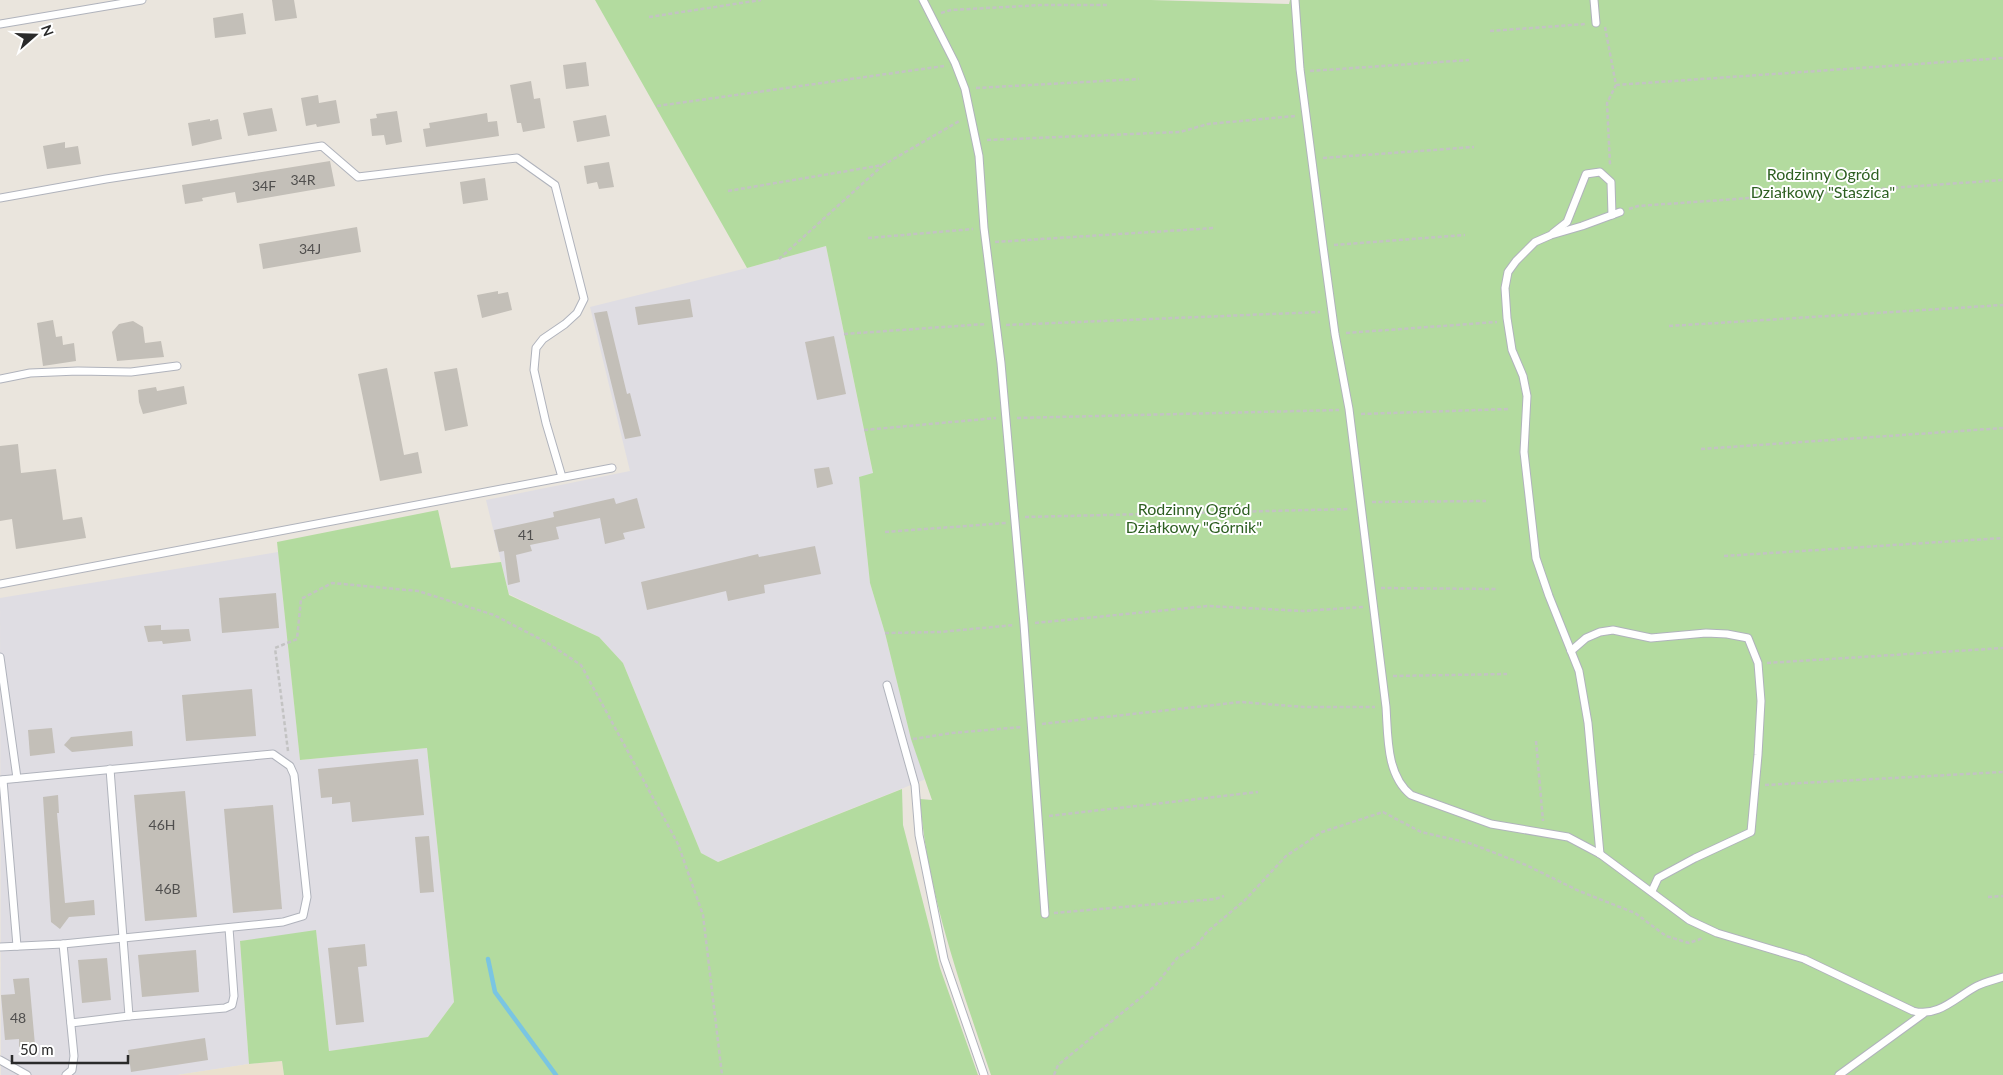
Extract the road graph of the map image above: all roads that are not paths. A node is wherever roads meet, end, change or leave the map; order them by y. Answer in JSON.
{"nodes":[{"id":1,"x":142,"y":0,"type":"edge"},
{"id":2,"x":923,"y":0,"type":"edge"},
{"id":3,"x":1295,"y":0,"type":"edge"},
{"id":4,"x":1594,"y":0,"type":"edge"},
{"id":5,"x":1596,"y":23,"type":"road end"},
{"id":6,"x":0,"y":24,"type":"edge"},
{"id":7,"x":0,"y":198,"type":"edge"},
{"id":8,"x":1620,"y":212,"type":"road end"},
{"id":9,"x":1612,"y":216,"type":"junction"},
{"id":10,"x":1551,"y":235,"type":"junction"},
{"id":11,"x":177,"y":366,"type":"dead end"},
{"id":12,"x":0,"y":379,"type":"edge"},
{"id":13,"x":612,"y":468,"type":"dead end"},
{"id":14,"x":562,"y":477,"type":"junction"},
{"id":15,"x":0,"y":584,"type":"edge"},
{"id":16,"x":1571,"y":651,"type":"junction"},
{"id":17,"x":0,"y":657,"type":"edge"},
{"id":18,"x":887,"y":685,"type":"dead end"},
{"id":19,"x":110,"y":769,"type":"junction"},
{"id":20,"x":17,"y":778,"type":"junction"},
{"id":21,"x":2,"y":780,"type":"edge"},
{"id":22,"x":1600,"y":854,"type":"junction"},
{"id":23,"x":1652,"y":891,"type":"junction"},
{"id":24,"x":1045,"y":914,"type":"road end"},
{"id":25,"x":229,"y":928,"type":"junction"},
{"id":26,"x":122,"y":937,"type":"junction"},
{"id":27,"x":63,"y":944,"type":"junction"},
{"id":28,"x":16,"y":946,"type":"junction"},
{"id":29,"x":0,"y":947,"type":"edge"},
{"id":30,"x":2003,"y":977,"type":"edge"},
{"id":31,"x":1923,"y":1014,"type":"junction"},
{"id":32,"x":129,"y":1016,"type":"junction"},
{"id":33,"x":71,"y":1023,"type":"junction"},
{"id":34,"x":0,"y":1060,"type":"edge"},
{"id":35,"x":27,"y":1075,"type":"edge"},
{"id":36,"x":66,"y":1075,"type":"edge"},
{"id":37,"x":984,"y":1075,"type":"edge"},
{"id":38,"x":1839,"y":1075,"type":"edge"}],
"edges":[{"from":1,"to":6,"type":"lane"},
{"from":2,"to":24,"type":"lane"},
{"from":3,"to":22,"type":"lane"},
{"from":4,"to":5,"type":"lane"},
{"from":7,"to":14,"type":"lane"},
{"from":8,"to":9,"type":"lane"},
{"from":9,"to":10,"type":"lane"},
{"from":9,"to":10,"type":"lane"},
{"from":10,"to":16,"type":"lane"},
{"from":11,"to":12,"type":"lane"},
{"from":13,"to":14,"type":"lane"},
{"from":14,"to":15,"type":"lane"},
{"from":16,"to":22,"type":"lane"},
{"from":16,"to":23,"type":"lane"},
{"from":17,"to":20,"type":"lane"},
{"from":18,"to":37,"type":"lane"},
{"from":19,"to":20,"type":"lane"},
{"from":19,"to":25,"type":"lane"},
{"from":19,"to":26,"type":"lane"},
{"from":20,"to":21,"type":"lane"},
{"from":21,"to":28,"type":"lane"},
{"from":22,"to":23,"type":"lane"},
{"from":23,"to":31,"type":"lane"},
{"from":25,"to":26,"type":"lane"},
{"from":25,"to":32,"type":"lane"},
{"from":26,"to":27,"type":"lane"},
{"from":26,"to":32,"type":"lane"},
{"from":27,"to":28,"type":"lane"},
{"from":27,"to":33,"type":"lane"},
{"from":28,"to":29,"type":"lane"},
{"from":30,"to":31,"type":"lane"},
{"from":31,"to":38,"type":"lane"},
{"from":32,"to":33,"type":"lane"},
{"from":33,"to":36,"type":"lane"},
{"from":34,"to":35,"type":"lane"}]}
